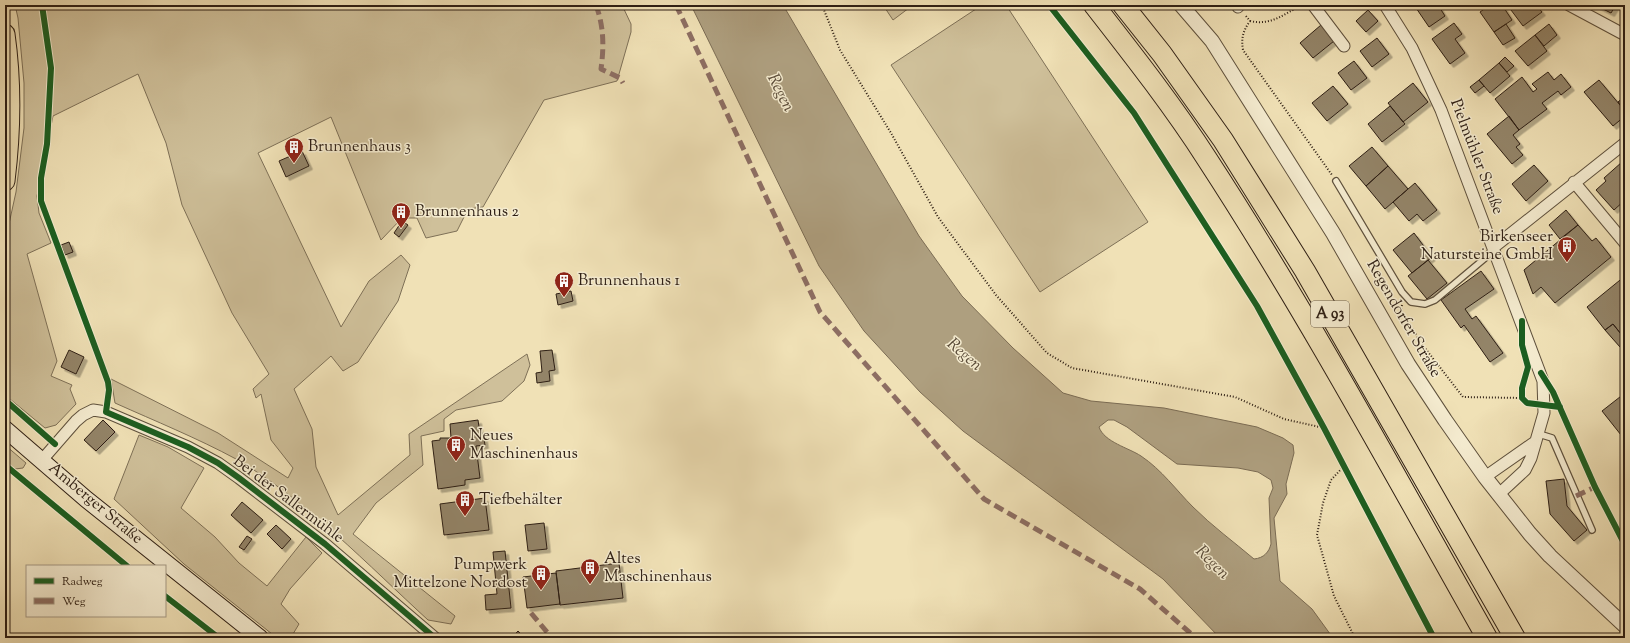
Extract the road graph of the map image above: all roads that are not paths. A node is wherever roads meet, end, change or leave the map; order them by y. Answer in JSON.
{"nodes":[{"id":1,"x":1094,"y":5,"type":"edge"},
{"id":2,"x":1123,"y":5,"type":"edge"},
{"id":3,"x":1182,"y":5,"type":"edge"},
{"id":4,"x":1313,"y":5,"type":"edge"},
{"id":5,"x":1385,"y":5,"type":"edge"},
{"id":6,"x":1569,"y":5,"type":"edge"},
{"id":7,"x":5,"y":34,"type":"edge"},
{"id":8,"x":1625,"y":35,"type":"edge"},
{"id":9,"x":1344,"y":46,"type":"dead end"},
{"id":10,"x":1625,"y":143,"type":"edge"},
{"id":11,"x":5,"y":181,"type":"edge"},
{"id":12,"x":1336,"y":181,"type":"road end"},
{"id":13,"x":1574,"y":182,"type":"junction"},
{"id":14,"x":1625,"y":243,"type":"edge"},
{"id":15,"x":1494,"y":247,"type":"junction"},
{"id":16,"x":5,"y":429,"type":"edge"},
{"id":17,"x":1537,"y":438,"type":"junction"},
{"id":18,"x":42,"y":460,"type":"junction"},
{"id":19,"x":1485,"y":477,"type":"junction"},
{"id":20,"x":1498,"y":495,"type":"junction"},
{"id":21,"x":1592,"y":530,"type":"dead end"},
{"id":22,"x":1625,"y":626,"type":"edge"},
{"id":23,"x":260,"y":638,"type":"edge"},
{"id":24,"x":435,"y":638,"type":"edge"},
{"id":25,"x":1487,"y":638,"type":"edge"},
{"id":26,"x":1515,"y":638,"type":"edge"}],
"edges":[{"from":1,"to":25,"type":"highway","number":"A 93"},
{"from":2,"to":26,"type":"highway","number":"A 93"},
{"from":3,"to":19,"type":"street","name":"Regendorfer Straße"},
{"from":4,"to":9,"type":"street"},
{"from":5,"to":15,"type":"street","name":"Pielmühler Straße"},
{"from":6,"to":8,"type":"street"},
{"from":7,"to":11,"type":"highway"},
{"from":10,"to":13,"type":"street"},
{"from":12,"to":15,"type":"lane"},
{"from":13,"to":14,"type":"street"},
{"from":13,"to":15,"type":"street"},
{"from":15,"to":17,"type":"street","name":"Pielmühler Straße"},
{"from":16,"to":18,"type":"main road","name":"Amberger Straße"},
{"from":17,"to":19,"type":"street"},
{"from":17,"to":20,"type":"street","name":"Pielmühler Straße"},
{"from":17,"to":21,"type":"lane"},
{"from":18,"to":23,"type":"main road","name":"Amberger Straße"},
{"from":18,"to":24,"type":"street","name":"Bei der Sallermühle"},
{"from":19,"to":20,"type":"street","name":"Regendorfer Straße"},
{"from":20,"to":22,"type":"street","name":"Regendorfer Straße"}]}
